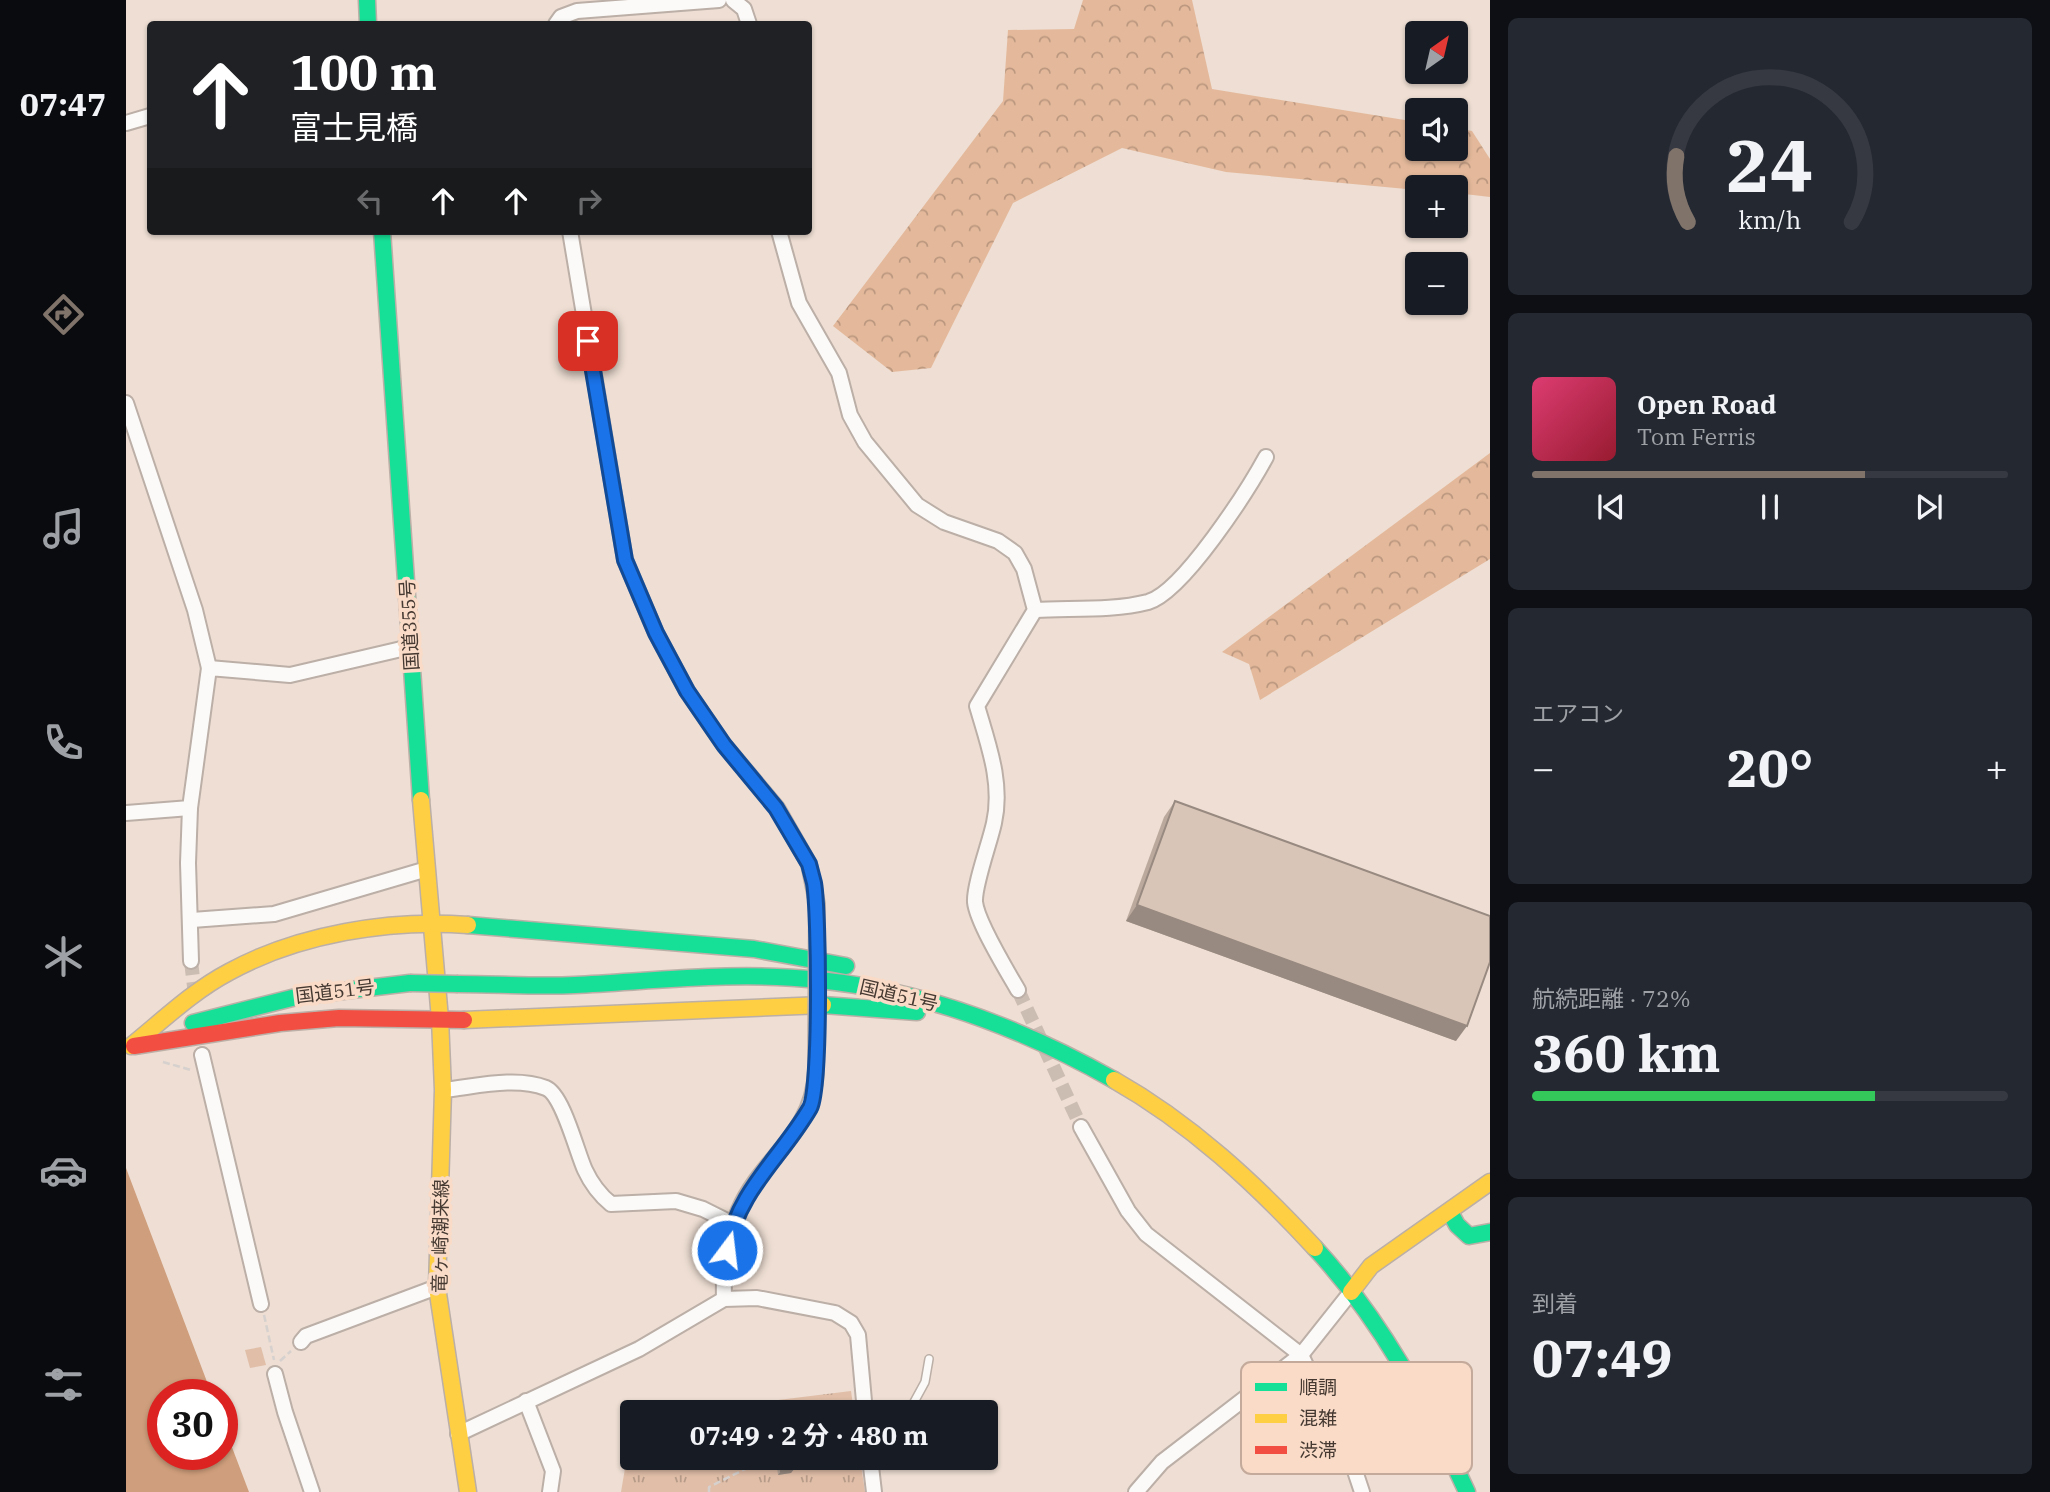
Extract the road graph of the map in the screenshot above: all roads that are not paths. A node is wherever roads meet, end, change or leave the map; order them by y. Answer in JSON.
{"nodes":[{"id":1,"x":367,"y":0,"type":"edge"},
{"id":2,"x":719,"y":0,"type":"edge"},
{"id":3,"x":733,"y":0,"type":"edge"},
{"id":4,"x":368,"y":21,"type":"edge"},
{"id":5,"x":558,"y":21,"type":"edge"},
{"id":6,"x":748,"y":21,"type":"edge"},
{"id":7,"x":147,"y":117,"type":"edge"},
{"id":8,"x":126,"y":123,"type":"edge"},
{"id":9,"x":382,"y":235,"type":"edge"},
{"id":10,"x":571,"y":235,"type":"edge"},
{"id":11,"x":780,"y":235,"type":"edge"},
{"id":12,"x":126,"y":403,"type":"edge"},
{"id":13,"x":1266,"y":457,"type":"dead end"},
{"id":14,"x":1035,"y":610,"type":"junction"},
{"id":15,"x":410,"y":647,"type":"junction"},
{"id":16,"x":209,"y":668,"type":"junction"},
{"id":17,"x":190,"y":808,"type":"junction"},
{"id":18,"x":126,"y":813,"type":"edge"},
{"id":19,"x":427,"y":869,"type":"junction"},
{"id":20,"x":192,"y":920,"type":"junction"},
{"id":21,"x":429,"y":922,"type":"junction"},
{"id":22,"x":191,"y":961,"type":"tunnel mouth"},
{"id":23,"x":1018,"y":990,"type":"tunnel mouth"},
{"id":24,"x":440,"y":1019,"type":"junction"},
{"id":25,"x":129,"y":1047,"type":"edge"},
{"id":26,"x":202,"y":1055,"type":"dead end"},
{"id":27,"x":1121,"y":1083,"type":"junction"},
{"id":28,"x":443,"y":1090,"type":"junction"},
{"id":29,"x":1081,"y":1127,"type":"tunnel mouth"},
{"id":30,"x":1490,"y":1182,"type":"edge"},
{"id":31,"x":1450,"y":1212,"type":"junction"},
{"id":32,"x":733,"y":1224,"type":"junction"},
{"id":33,"x":1490,"y":1232,"type":"edge"},
{"id":34,"x":437,"y":1287,"type":"junction"},
{"id":35,"x":1351,"y":1292,"type":"junction"},
{"id":36,"x":724,"y":1299,"type":"junction"},
{"id":37,"x":261,"y":1304,"type":"road end"},
{"id":38,"x":301,"y":1342,"type":"road end"},
{"id":39,"x":1301,"y":1356,"type":"junction"},
{"id":40,"x":929,"y":1359,"type":"dead end"},
{"id":41,"x":1293,"y":1362,"type":"edge"},
{"id":42,"x":1304,"y":1362,"type":"edge"},
{"id":43,"x":1399,"y":1362,"type":"edge"},
{"id":44,"x":275,"y":1374,"type":"dead end"},
{"id":45,"x":864,"y":1400,"type":"edge"},
{"id":46,"x":915,"y":1400,"type":"edge"},
{"id":47,"x":526,"y":1401,"type":"junction"},
{"id":48,"x":1241,"y":1402,"type":"edge"},
{"id":49,"x":458,"y":1434,"type":"junction"},
{"id":50,"x":871,"y":1470,"type":"edge"},
{"id":51,"x":1355,"y":1474,"type":"edge"},
{"id":52,"x":1459,"y":1474,"type":"edge"},
{"id":53,"x":312,"y":1492,"type":"edge"},
{"id":54,"x":468,"y":1492,"type":"edge"},
{"id":55,"x":550,"y":1492,"type":"edge"},
{"id":56,"x":874,"y":1492,"type":"edge"},
{"id":57,"x":1136,"y":1492,"type":"edge"},
{"id":58,"x":1362,"y":1492,"type":"edge"},
{"id":59,"x":1467,"y":1492,"type":"edge"}],
"edges":[{"from":1,"to":4,"type":"main road"},
{"from":2,"to":5,"type":"street"},
{"from":3,"to":6,"type":"street"},
{"from":7,"to":8,"type":"street"},
{"from":9,"to":15,"type":"main road","name":"国道355号"},
{"from":10,"to":32,"type":"street","bridge":true},
{"from":11,"to":14,"type":"street"},
{"from":12,"to":16,"type":"street"},
{"from":13,"to":14,"type":"street"},
{"from":14,"to":23,"type":"street"},
{"from":15,"to":16,"type":"street"},
{"from":15,"to":19,"type":"main road","name":"国道355号"},
{"from":16,"to":17,"type":"street"},
{"from":17,"to":18,"type":"street"},
{"from":17,"to":20,"type":"street"},
{"from":19,"to":20,"type":"street"},
{"from":19,"to":21,"type":"main road","name":"国道355号"},
{"from":20,"to":22,"type":"street"},
{"from":21,"to":24,"type":"main road","name":"国道355号"},
{"from":21,"to":25,"type":"main road"},
{"from":21,"to":27,"type":"main road"},
{"from":24,"to":25,"type":"main road"},
{"from":24,"to":27,"type":"main road"},
{"from":24,"to":28,"type":"main road","name":"竜ヶ崎潮来線"},
{"from":25,"to":27,"type":"main road","name":"国道51号","bridge":true},
{"from":26,"to":37,"type":"street"},
{"from":27,"to":35,"type":"main road","name":"国道51号"},
{"from":28,"to":32,"type":"street"},
{"from":28,"to":34,"type":"main road","name":"竜ヶ崎潮来線"},
{"from":29,"to":39,"type":"street"},
{"from":30,"to":31,"type":"main road"},
{"from":31,"to":33,"type":"main road"},
{"from":31,"to":35,"type":"main road"},
{"from":32,"to":36,"type":"street"},
{"from":34,"to":38,"type":"street"},
{"from":34,"to":49,"type":"main road","name":"竜ヶ崎潮来線"},
{"from":35,"to":39,"type":"street"},
{"from":35,"to":43,"type":"main road","name":"国道51号"},
{"from":36,"to":45,"type":"street"},
{"from":36,"to":47,"type":"street"},
{"from":39,"to":41,"type":"street"},
{"from":39,"to":42,"type":"street"},
{"from":40,"to":46,"type":"lane"},
{"from":44,"to":53,"type":"street"},
{"from":47,"to":49,"type":"street"},
{"from":47,"to":55,"type":"street"},
{"from":48,"to":57,"type":"street"},
{"from":49,"to":54,"type":"main road","name":"竜ヶ崎潮来線"},
{"from":50,"to":56,"type":"street"},
{"from":51,"to":58,"type":"street"},
{"from":52,"to":59,"type":"main road","name":"国道51号"}]}
